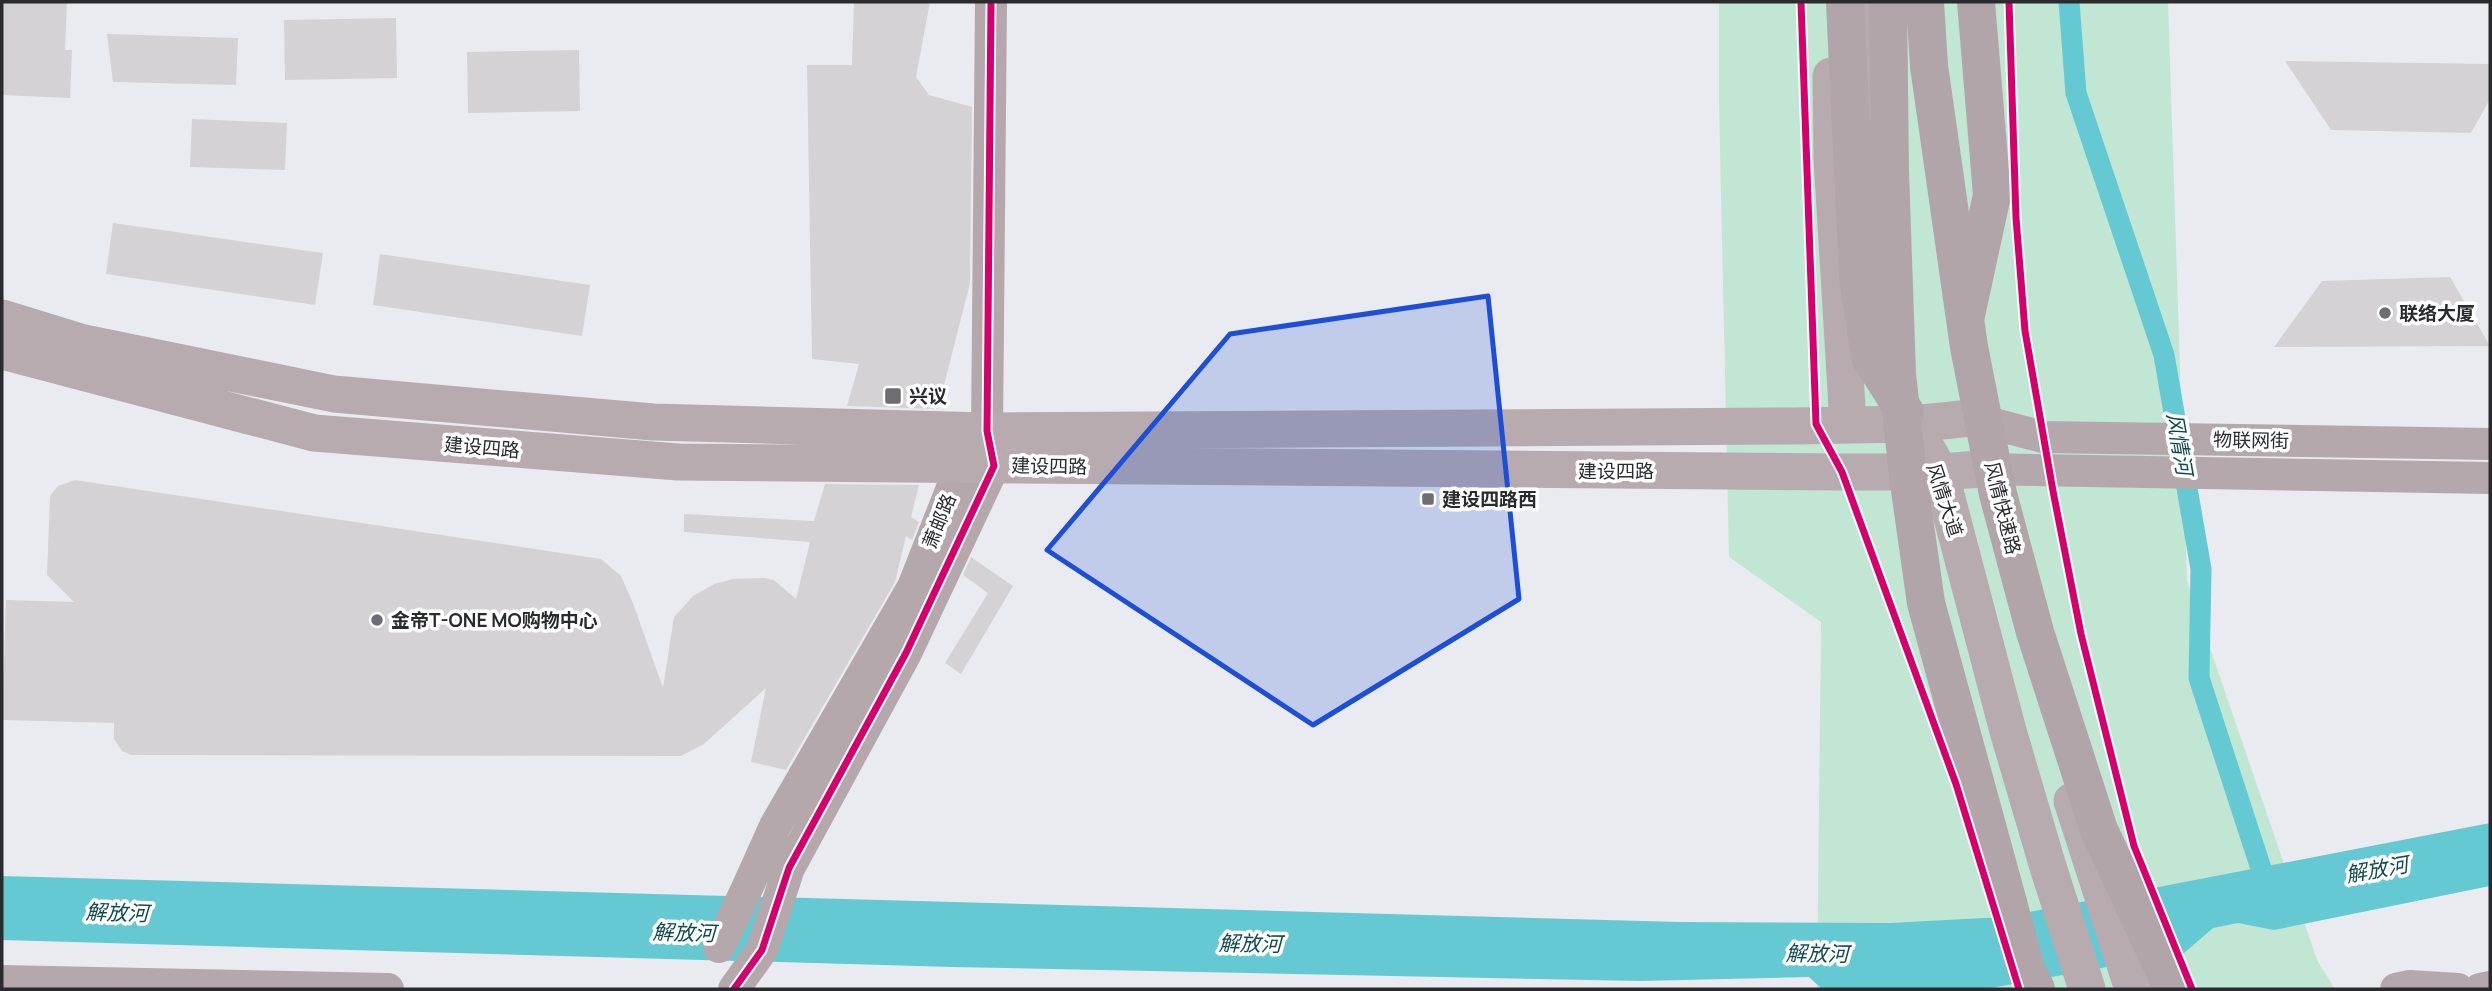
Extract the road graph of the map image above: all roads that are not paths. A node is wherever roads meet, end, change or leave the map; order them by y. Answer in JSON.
{"nodes":[{"id":1,"x":973,"y":2,"type":"edge"},
{"id":2,"x":991,"y":2,"type":"edge"},
{"id":3,"x":1831,"y":2,"type":"edge"},
{"id":4,"x":1845,"y":2,"type":"edge"},
{"id":5,"x":1868,"y":2,"type":"edge"},
{"id":6,"x":1888,"y":2,"type":"edge"},
{"id":7,"x":1925,"y":2,"type":"edge"},
{"id":8,"x":1944,"y":2,"type":"edge"},
{"id":9,"x":1976,"y":14,"type":"edge"},
{"id":10,"x":2,"y":318,"type":"edge"},
{"id":11,"x":1959,"y":346,"type":"junction"},
{"id":12,"x":2,"y":351,"type":"edge"},
{"id":13,"x":1971,"y":418,"type":"junction"},
{"id":14,"x":1913,"y":424,"type":"junction"},
{"id":15,"x":1848,"y":425,"type":"junction"},
{"id":16,"x":2490,"y":444,"type":"edge"},
{"id":17,"x":977,"y":448,"type":"junction"},
{"id":18,"x":1981,"y":469,"type":"junction"},
{"id":19,"x":1940,"y":472,"type":"junction"},
{"id":20,"x":2490,"y":478,"type":"edge"},
{"id":21,"x":2,"y":981,"type":"edge"},
{"id":22,"x":2490,"y":987,"type":"edge"},
{"id":23,"x":388,"y":989,"type":"edge"},
{"id":24,"x":727,"y":989,"type":"edge"},
{"id":25,"x":734,"y":989,"type":"edge"},
{"id":26,"x":2036,"y":989,"type":"edge"},
{"id":27,"x":2087,"y":989,"type":"edge"},
{"id":28,"x":2133,"y":989,"type":"edge"},
{"id":29,"x":2174,"y":989,"type":"edge"},
{"id":30,"x":2396,"y":989,"type":"edge"},
{"id":31,"x":2458,"y":989,"type":"edge"},
{"id":32,"x":2480,"y":989,"type":"edge"}],
"edges":[{"from":1,"to":17,"type":"street","name":"萧邮路"},
{"from":2,"to":17,"type":"street"},
{"from":3,"to":15,"type":"main road"},
{"from":4,"to":14,"type":"highway"},
{"from":5,"to":14,"type":"main road","name":"风情大道"},
{"from":6,"to":26,"type":"highway","bridge":true},
{"from":7,"to":29,"type":"highway","name":"风情快速路","bridge":true},
{"from":8,"to":11,"type":"main road","name":"风情大道"},
{"from":9,"to":11,"type":"highway"},
{"from":10,"to":17,"type":"main road","name":"建设四路"},
{"from":11,"to":13,"type":"main road","name":"风情大道"},
{"from":12,"to":17,"type":"main road","name":"建设四路"},
{"from":13,"to":14,"type":"main road","name":"建设四路"},
{"from":13,"to":16,"type":"street","name":"物联网街"},
{"from":13,"to":18,"type":"main road","name":"风情大道"},
{"from":14,"to":15,"type":"main road","name":"建设四路"},
{"from":14,"to":19,"type":"main road","name":"风情大道"},
{"from":15,"to":17,"type":"main road","name":"建设四路"},
{"from":17,"to":19,"type":"main road","name":"建设四路"},
{"from":17,"to":24,"type":"street","name":"萧邮路","bridge":true},
{"from":17,"to":25,"type":"street"},
{"from":18,"to":19,"type":"main road","name":"建设四路"},
{"from":18,"to":20,"type":"street","name":"物联网街"},
{"from":18,"to":28,"type":"main road","name":"风情大道"},
{"from":19,"to":27,"type":"main road","name":"风情大道"},
{"from":21,"to":23,"type":"street"},
{"from":22,"to":32,"type":"street"},
{"from":30,"to":31,"type":"street"}]}
